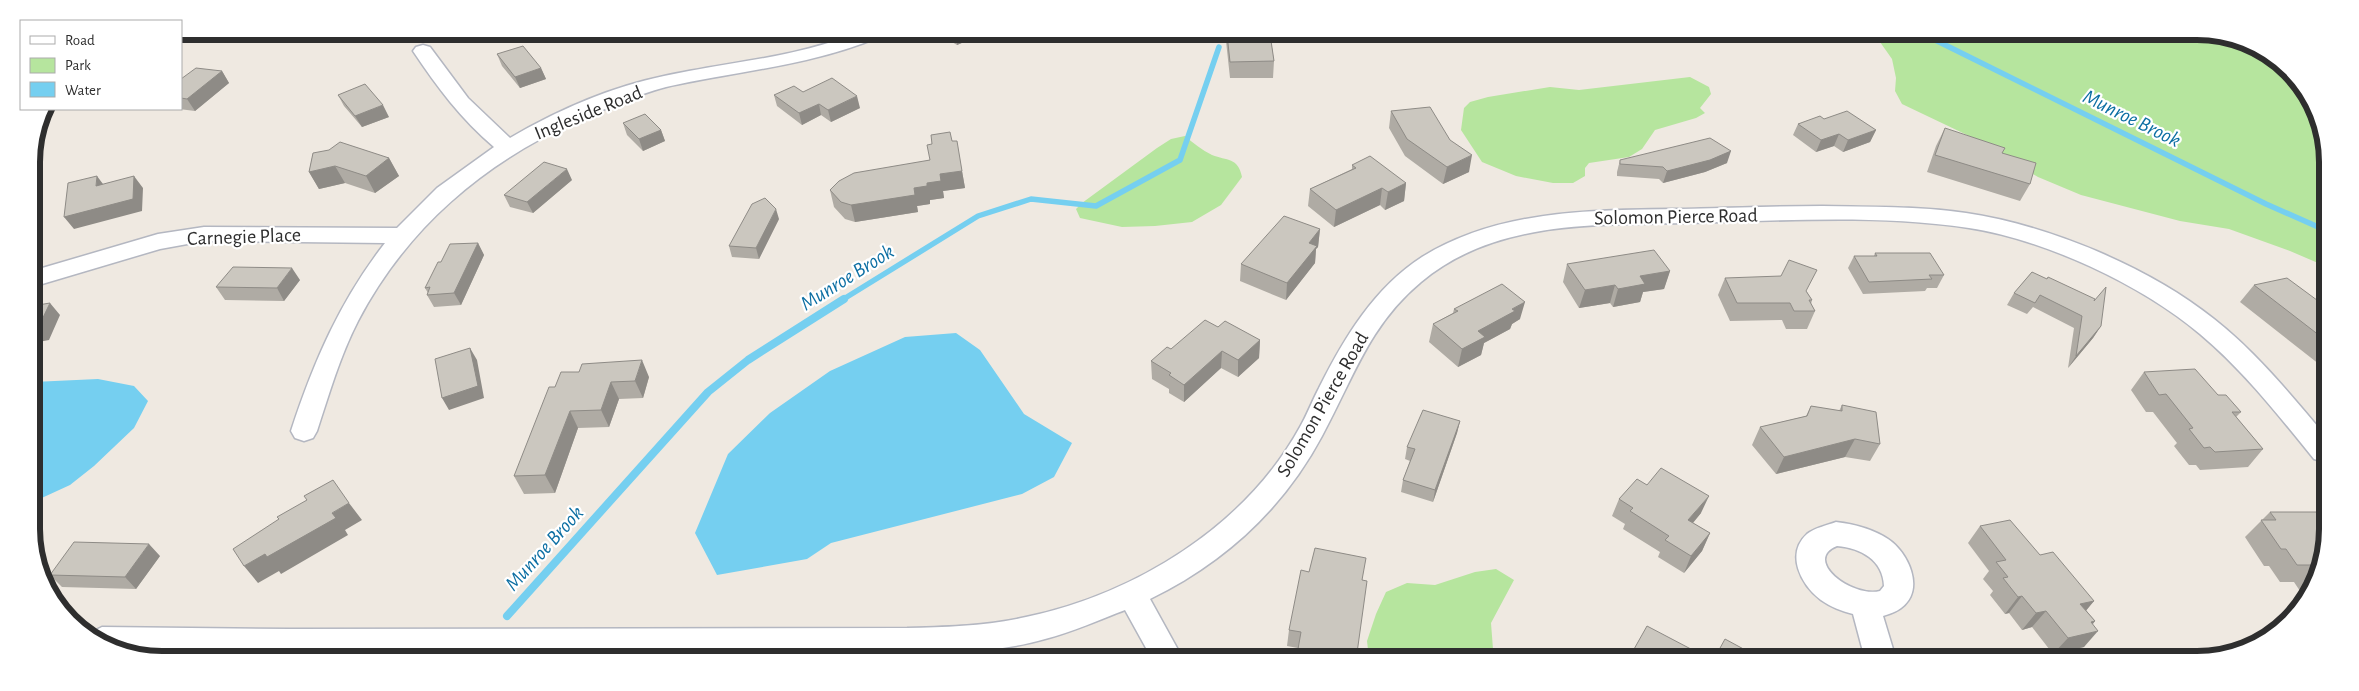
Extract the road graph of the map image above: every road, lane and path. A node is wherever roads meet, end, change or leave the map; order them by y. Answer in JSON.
{"nodes":[{"id":1,"x":854,"y":40,"type":"edge"},
{"id":2,"x":424,"y":51,"type":"dead end"},
{"id":3,"x":507,"y":147,"type":"junction"},
{"id":4,"x":401,"y":236,"type":"junction"},
{"id":5,"x":40,"y":277,"type":"edge"},
{"id":6,"x":304,"y":431,"type":"dead end"},
{"id":7,"x":2319,"y":446,"type":"edge"},
{"id":8,"x":1132,"y":595,"type":"junction"},
{"id":9,"x":1865,"y":604,"type":"dead end"},
{"id":10,"x":111,"y":640,"type":"edge"},
{"id":11,"x":1163,"y":651,"type":"edge"},
{"id":12,"x":1879,"y":651,"type":"edge"}],
"edges":[{"from":1,"to":3,"type":"street","name":"Ingleside Road"},
{"from":2,"to":3,"type":"street"},
{"from":3,"to":4,"type":"street","name":"Ingleside Road"},
{"from":4,"to":5,"type":"street","name":"Carnegie Place"},
{"from":4,"to":6,"type":"street","name":"Ingleside Road"},
{"from":7,"to":8,"type":"street","name":"Solomon Pierce Road"},
{"from":8,"to":10,"type":"street","name":"Solomon Pierce Road"},
{"from":8,"to":11,"type":"street"},
{"from":9,"to":12,"type":"street"}]}
